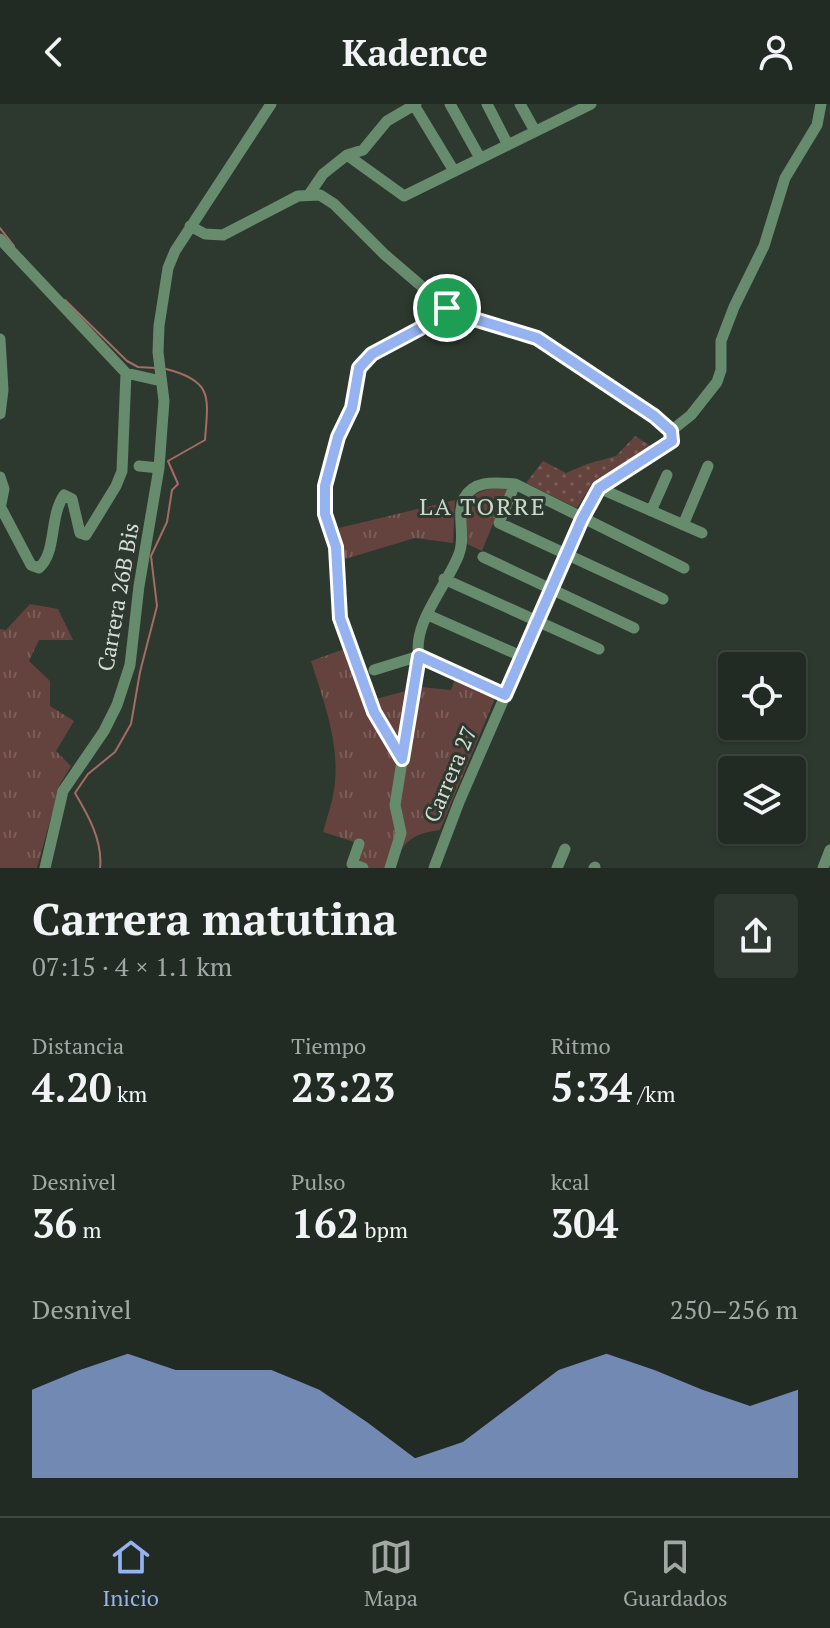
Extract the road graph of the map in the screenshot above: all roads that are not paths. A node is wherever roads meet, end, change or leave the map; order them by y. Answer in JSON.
{"nodes":[{"id":1,"x":271,"y":104,"type":"edge"},
{"id":2,"x":450,"y":104,"type":"edge"},
{"id":3,"x":487,"y":104,"type":"edge"},
{"id":4,"x":520,"y":104,"type":"edge"},
{"id":5,"x":558,"y":104,"type":"edge"},
{"id":6,"x":591,"y":104,"type":"edge"},
{"id":7,"x":821,"y":104,"type":"edge"},
{"id":8,"x":415,"y":105,"type":"edge"},
{"id":9,"x":564,"y":117,"type":"junction"},
{"id":10,"x":535,"y":131,"type":"junction"},
{"id":11,"x":508,"y":145,"type":"junction"},
{"id":12,"x":347,"y":155,"type":"junction"},
{"id":13,"x":480,"y":158,"type":"junction"},
{"id":14,"x":454,"y":171,"type":"junction"},
{"id":15,"x":310,"y":193,"type":"junction"},
{"id":16,"x":190,"y":226,"type":"junction"},
{"id":17,"x":0,"y":239,"type":"edge"},
{"id":18,"x":447,"y":308,"type":"junction"},
{"id":19,"x":0,"y":339,"type":"edge"},
{"id":20,"x":126,"y":373,"type":"junction"},
{"id":21,"x":160,"y":373,"type":"junction"},
{"id":22,"x":0,"y":414,"type":"edge"},
{"id":23,"x":671,"y":431,"type":"junction"},
{"id":24,"x":139,"y":466,"type":"dead end"},
{"id":25,"x":708,"y":466,"type":"dead end"},
{"id":26,"x":159,"y":468,"type":"junction"},
{"id":27,"x":667,"y":475,"type":"dead end"},
{"id":28,"x":0,"y":477,"type":"edge"},
{"id":29,"x":515,"y":484,"type":"junction"},
{"id":30,"x":599,"y":488,"type":"junction"},
{"id":31,"x":1,"y":505,"type":"edge"},
{"id":32,"x":651,"y":511,"type":"junction"},
{"id":33,"x":582,"y":519,"type":"junction"},
{"id":34,"x":683,"y":525,"type":"junction"},
{"id":35,"x":702,"y":533,"type":"dead end"},
{"id":36,"x":566,"y":555,"type":"junction"},
{"id":37,"x":483,"y":557,"type":"dead end"},
{"id":38,"x":684,"y":568,"type":"dead end"},
{"id":39,"x":444,"y":579,"type":"junction"},
{"id":40,"x":551,"y":588,"type":"junction"},
{"id":41,"x":663,"y":599,"type":"dead end"},
{"id":42,"x":428,"y":615,"type":"junction"},
{"id":43,"x":536,"y":622,"type":"junction"},
{"id":44,"x":634,"y":628,"type":"dead end"},
{"id":45,"x":599,"y":649,"type":"dead end"},
{"id":46,"x":419,"y":656,"type":"junction"},
{"id":47,"x":521,"y":656,"type":"junction"},
{"id":48,"x":374,"y":670,"type":"dead end"},
{"id":49,"x":505,"y":695,"type":"junction"},
{"id":50,"x":402,"y":759,"type":"junction"},
{"id":51,"x":359,"y":844,"type":"dead end"},
{"id":52,"x":565,"y":849,"type":"dead end"},
{"id":53,"x":830,"y":850,"type":"edge"},
{"id":54,"x":340,"y":858,"type":"dead end"},
{"id":55,"x":358,"y":866,"type":"edge"},
{"id":56,"x":438,"y":867,"type":"edge"},
{"id":57,"x":45,"y":868,"type":"edge"},
{"id":58,"x":390,"y":868,"type":"edge"},
{"id":59,"x":557,"y":868,"type":"edge"},
{"id":60,"x":823,"y":868,"type":"edge"}],
"edges":[{"from":1,"to":16,"type":"street","name":"Carrera 26B Bis"},
{"from":2,"to":13,"type":"street"},
{"from":3,"to":11,"type":"street"},
{"from":4,"to":10,"type":"street"},
{"from":5,"to":9,"type":"street"},
{"from":6,"to":9,"type":"street"},
{"from":7,"to":23,"type":"street"},
{"from":8,"to":12,"type":"street"},
{"from":8,"to":14,"type":"street"},
{"from":9,"to":10,"type":"street"},
{"from":10,"to":11,"type":"street"},
{"from":11,"to":13,"type":"street"},
{"from":12,"to":14,"type":"street"},
{"from":12,"to":15,"type":"street"},
{"from":13,"to":14,"type":"street"},
{"from":15,"to":16,"type":"street"},
{"from":15,"to":18,"type":"street"},
{"from":16,"to":21,"type":"street","name":"Carrera 26B Bis"},
{"from":17,"to":20,"type":"street"},
{"from":18,"to":23,"type":"street"},
{"from":18,"to":50,"type":"street"},
{"from":19,"to":22,"type":"street"},
{"from":20,"to":21,"type":"street"},
{"from":20,"to":31,"type":"street"},
{"from":21,"to":26,"type":"street","name":"Carrera 26B Bis"},
{"from":23,"to":30,"type":"street"},
{"from":24,"to":26,"type":"street"},
{"from":25,"to":34,"type":"street"},
{"from":26,"to":57,"type":"street","name":"Carrera 26B Bis"},
{"from":27,"to":32,"type":"street"},
{"from":28,"to":31,"type":"street"},
{"from":29,"to":33,"type":"street"},
{"from":29,"to":36,"type":"street"},
{"from":29,"to":39,"type":"street"},
{"from":30,"to":32,"type":"street"},
{"from":30,"to":33,"type":"street","name":"Carrera 27"},
{"from":32,"to":34,"type":"street"},
{"from":33,"to":36,"type":"street","name":"Carrera 27"},
{"from":33,"to":38,"type":"street"},
{"from":34,"to":35,"type":"street"},
{"from":36,"to":40,"type":"street","name":"Carrera 27"},
{"from":36,"to":41,"type":"street"},
{"from":37,"to":40,"type":"street"},
{"from":39,"to":42,"type":"street"},
{"from":39,"to":43,"type":"street"},
{"from":40,"to":43,"type":"street","name":"Carrera 27"},
{"from":40,"to":44,"type":"street"},
{"from":42,"to":46,"type":"street"},
{"from":42,"to":47,"type":"street"},
{"from":43,"to":45,"type":"street"},
{"from":43,"to":47,"type":"street","name":"Carrera 27"},
{"from":46,"to":48,"type":"street"},
{"from":46,"to":49,"type":"street"},
{"from":46,"to":50,"type":"street"},
{"from":47,"to":49,"type":"street","name":"Carrera 27"},
{"from":49,"to":56,"type":"street","name":"Carrera 27"},
{"from":50,"to":58,"type":"street"},
{"from":51,"to":55,"type":"street"},
{"from":52,"to":59,"type":"street"},
{"from":53,"to":60,"type":"street"},
{"from":54,"to":55,"type":"street"}]}
